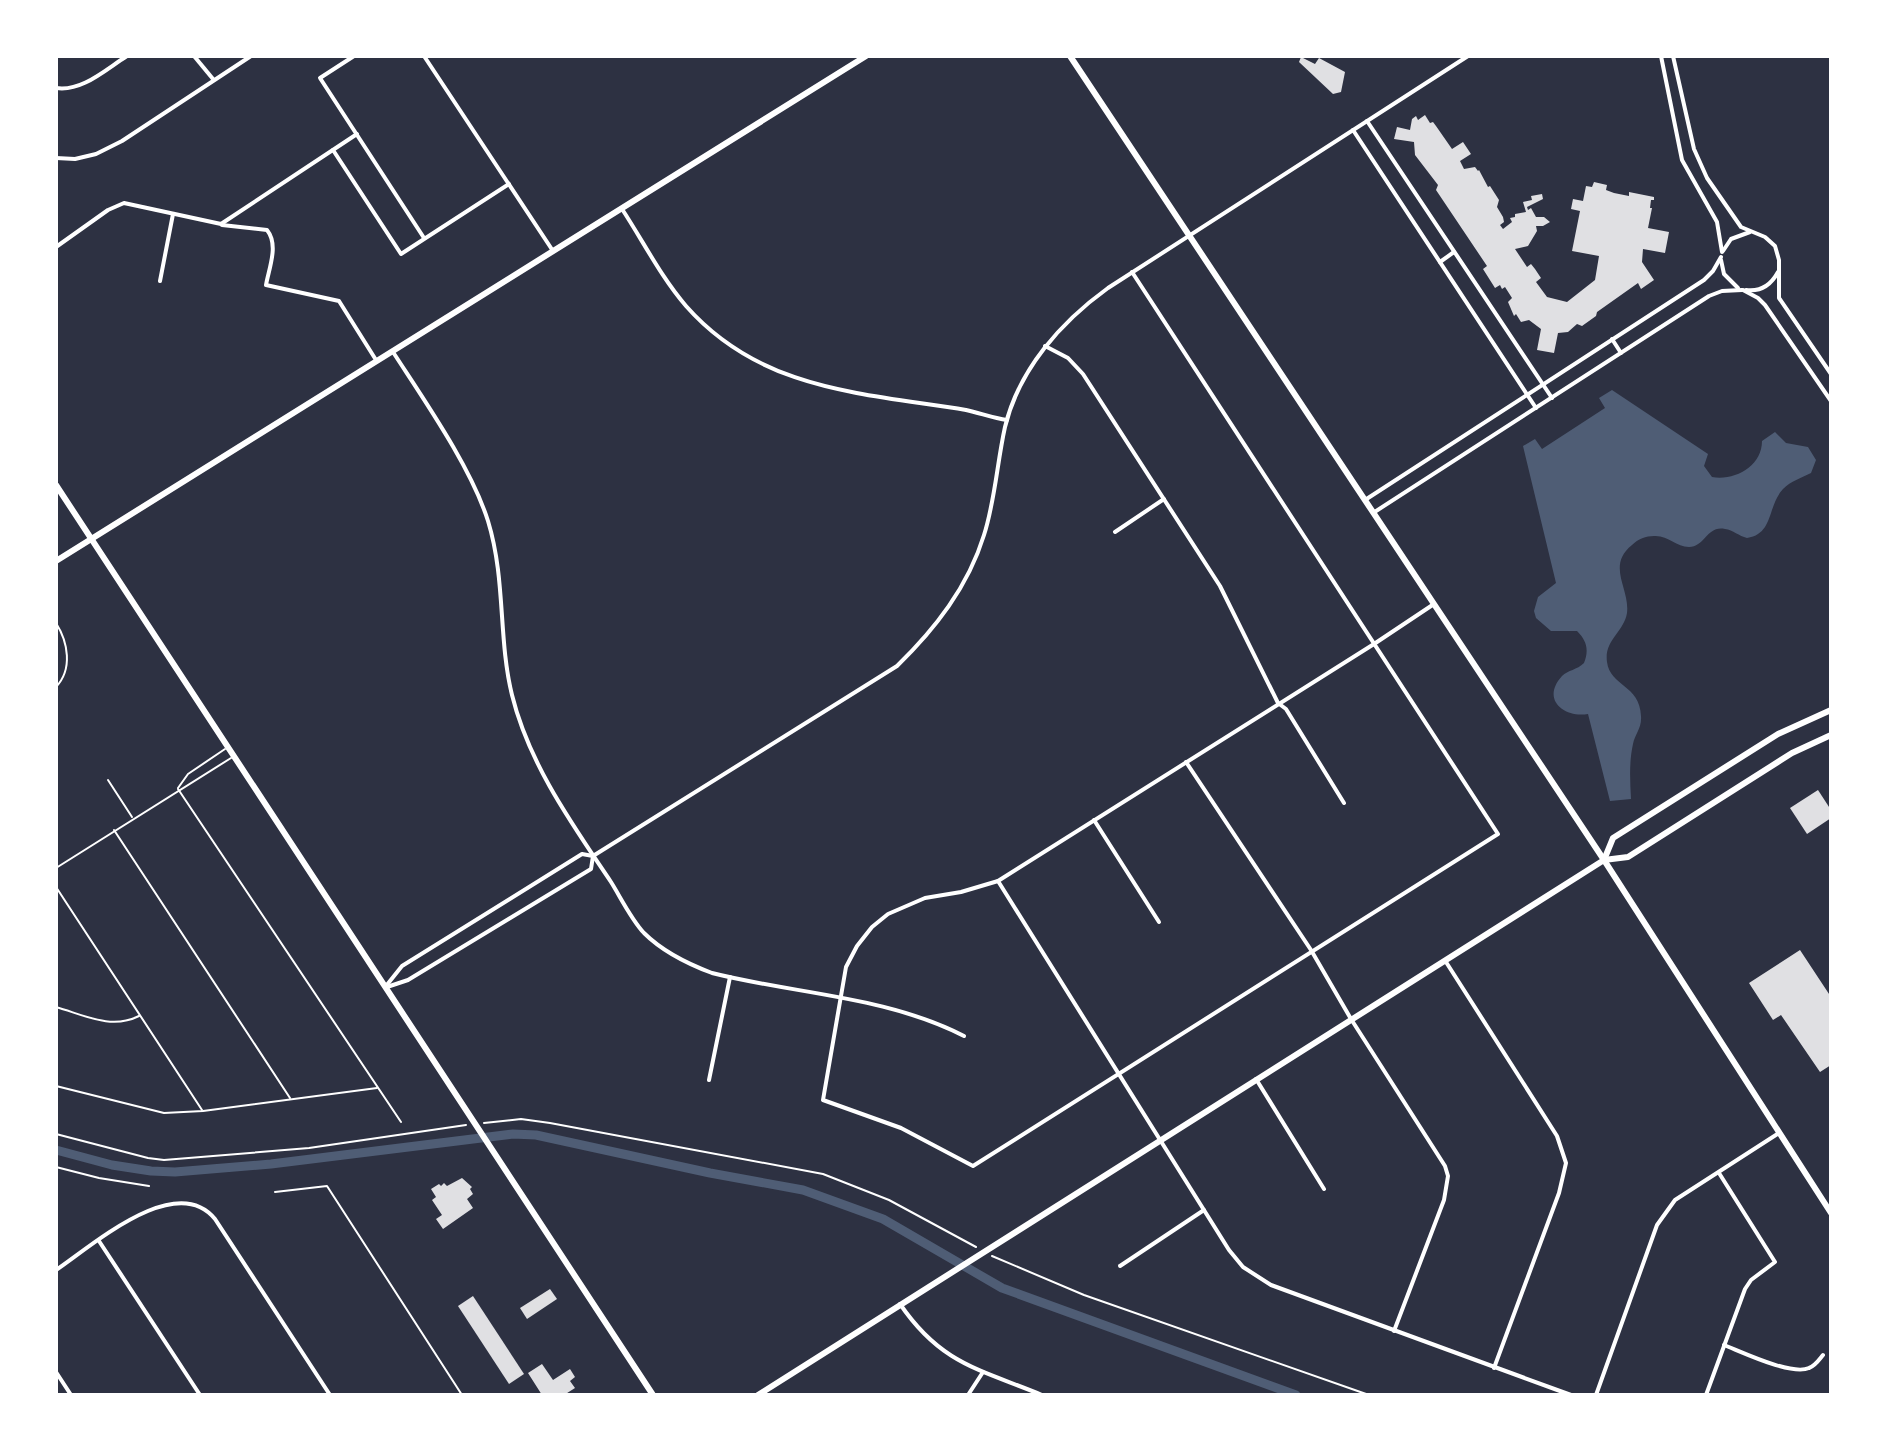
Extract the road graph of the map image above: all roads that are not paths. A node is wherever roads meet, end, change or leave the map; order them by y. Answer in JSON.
{"nodes":[{"id":1,"x":127,"y":56,"type":"edge"},
{"id":2,"x":194,"y":56,"type":"edge"},
{"id":3,"x":251,"y":56,"type":"edge"},
{"id":4,"x":354,"y":56,"type":"edge"},
{"id":5,"x":424,"y":56,"type":"edge"},
{"id":6,"x":866,"y":56,"type":"edge"},
{"id":7,"x":1070,"y":56,"type":"edge"},
{"id":8,"x":1468,"y":56,"type":"edge"},
{"id":9,"x":1661,"y":56,"type":"edge"},
{"id":10,"x":1673,"y":56,"type":"edge"},
{"id":11,"x":213,"y":80,"type":"junction"},
{"id":12,"x":56,"y":88,"type":"edge"},
{"id":13,"x":1367,"y":121,"type":"junction"},
{"id":14,"x":1353,"y":130,"type":"junction"},
{"id":15,"x":357,"y":134,"type":"junction"},
{"id":16,"x":333,"y":150,"type":"junction"},
{"id":17,"x":56,"y":158,"type":"edge"},
{"id":18,"x":509,"y":184,"type":"junction"},
{"id":19,"x":622,"y":208,"type":"junction"},
{"id":20,"x":173,"y":214,"type":"junction"},
{"id":21,"x":221,"y":224,"type":"junction"},
{"id":22,"x":1752,"y":232,"type":"junction"},
{"id":23,"x":1188,"y":236,"type":"junction"},
{"id":24,"x":424,"y":238,"type":"junction"},
{"id":25,"x":56,"y":247,"type":"edge"},
{"id":26,"x":553,"y":251,"type":"junction"},
{"id":27,"x":1454,"y":252,"type":"junction"},
{"id":28,"x":1722,"y":254,"type":"junction"},
{"id":29,"x":1440,"y":262,"type":"junction"},
{"id":30,"x":1779,"y":264,"type":"junction"},
{"id":31,"x":1132,"y":272,"type":"junction"},
{"id":32,"x":160,"y":281,"type":"dead end"},
{"id":33,"x":1742,"y":290,"type":"junction"},
{"id":34,"x":1612,"y":339,"type":"junction"},
{"id":35,"x":1045,"y":346,"type":"junction"},
{"id":36,"x":393,"y":352,"type":"junction"},
{"id":37,"x":1621,"y":353,"type":"junction"},
{"id":38,"x":377,"y":362,"type":"junction"},
{"id":39,"x":1831,"y":374,"type":"edge"},
{"id":40,"x":1542,"y":384,"type":"junction"},
{"id":41,"x":1527,"y":394,"type":"junction"},
{"id":42,"x":1552,"y":398,"type":"junction"},
{"id":43,"x":1831,"y":401,"type":"edge"},
{"id":44,"x":1536,"y":408,"type":"junction"},
{"id":45,"x":1007,"y":420,"type":"junction"},
{"id":46,"x":56,"y":485,"type":"edge"},
{"id":47,"x":1164,"y":499,"type":"junction"},
{"id":48,"x":1365,"y":500,"type":"junction"},
{"id":49,"x":1373,"y":513,"type":"junction"},
{"id":50,"x":1115,"y":532,"type":"dead end"},
{"id":51,"x":91,"y":539,"type":"junction"},
{"id":52,"x":56,"y":561,"type":"edge"},
{"id":53,"x":1434,"y":604,"type":"junction"},
{"id":54,"x":56,"y":623,"type":"edge"},
{"id":55,"x":1374,"y":644,"type":"junction"},
{"id":56,"x":56,"y":687,"type":"edge"},
{"id":57,"x":1278,"y":703,"type":"junction"},
{"id":58,"x":1831,"y":710,"type":"edge"},
{"id":59,"x":1831,"y":735,"type":"edge"},
{"id":60,"x":228,"y":747,"type":"junction"},
{"id":61,"x":234,"y":755,"type":"junction"},
{"id":62,"x":1186,"y":762,"type":"junction"},
{"id":63,"x":108,"y":780,"type":"dead end"},
{"id":64,"x":178,"y":789,"type":"junction"},
{"id":65,"x":1344,"y":803,"type":"dead end"},
{"id":66,"x":133,"y":818,"type":"junction"},
{"id":67,"x":1094,"y":820,"type":"junction"},
{"id":68,"x":114,"y":830,"type":"junction"},
{"id":69,"x":593,"y":856,"type":"junction"},
{"id":70,"x":1604,"y":860,"type":"junction"},
{"id":71,"x":56,"y":868,"type":"edge"},
{"id":72,"x":998,"y":881,"type":"junction"},
{"id":73,"x":56,"y":887,"type":"edge"},
{"id":74,"x":1159,"y":922,"type":"dead end"},
{"id":75,"x":1311,"y":950,"type":"junction"},
{"id":76,"x":1445,"y":960,"type":"junction"},
{"id":77,"x":56,"y":975,"type":"edge"},
{"id":78,"x":730,"y":977,"type":"junction"},
{"id":79,"x":56,"y":985,"type":"edge"},
{"id":80,"x":385,"y":987,"type":"junction"},
{"id":81,"x":843,"y":999,"type":"junction"},
{"id":82,"x":56,"y":1007,"type":"edge"},
{"id":83,"x":140,"y":1016,"type":"junction"},
{"id":84,"x":1351,"y":1019,"type":"junction"},
{"id":85,"x":964,"y":1036,"type":"dead end"},
{"id":86,"x":1119,"y":1072,"type":"junction"},
{"id":87,"x":1255,"y":1079,"type":"junction"},
{"id":88,"x":709,"y":1080,"type":"dead end"},
{"id":89,"x":56,"y":1086,"type":"edge"},
{"id":90,"x":377,"y":1088,"type":"junction"},
{"id":91,"x":290,"y":1099,"type":"junction"},
{"id":92,"x":203,"y":1111,"type":"junction"},
{"id":93,"x":401,"y":1122,"type":"dead end"},
{"id":94,"x":1779,"y":1133,"type":"junction"},
{"id":95,"x":1159,"y":1140,"type":"junction"},
{"id":96,"x":1719,"y":1173,"type":"junction"},
{"id":97,"x":1324,"y":1189,"type":"dead end"},
{"id":98,"x":275,"y":1192,"type":"dead end"},
{"id":99,"x":1204,"y":1210,"type":"junction"},
{"id":100,"x":1831,"y":1213,"type":"edge"},
{"id":101,"x":99,"y":1241,"type":"junction"},
{"id":102,"x":1120,"y":1266,"type":"dead end"},
{"id":103,"x":56,"y":1270,"type":"edge"},
{"id":104,"x":900,"y":1304,"type":"junction"},
{"id":105,"x":1394,"y":1331,"type":"junction"},
{"id":106,"x":1724,"y":1345,"type":"junction"},
{"id":107,"x":1823,"y":1355,"type":"dead end"},
{"id":108,"x":1494,"y":1368,"type":"junction"},
{"id":109,"x":56,"y":1372,"type":"edge"},
{"id":110,"x":983,"y":1372,"type":"junction"},
{"id":111,"x":71,"y":1395,"type":"edge"},
{"id":112,"x":200,"y":1395,"type":"edge"},
{"id":113,"x":330,"y":1395,"type":"edge"},
{"id":114,"x":462,"y":1395,"type":"edge"},
{"id":115,"x":653,"y":1395,"type":"edge"},
{"id":116,"x":758,"y":1395,"type":"edge"},
{"id":117,"x":968,"y":1395,"type":"edge"},
{"id":118,"x":1042,"y":1395,"type":"edge"},
{"id":119,"x":1571,"y":1395,"type":"edge"},
{"id":120,"x":1596,"y":1395,"type":"edge"},
{"id":121,"x":1706,"y":1395,"type":"edge"}],
"edges":[{"from":1,"to":12,"type":"street"},
{"from":2,"to":11,"type":"street"},
{"from":3,"to":11,"type":"street"},
{"from":4,"to":15,"type":"street"},
{"from":5,"to":18,"type":"street"},
{"from":6,"to":19,"type":"main road"},
{"from":7,"to":23,"type":"main road"},
{"from":8,"to":13,"type":"street"},
{"from":9,"to":28,"type":"street"},
{"from":10,"to":22,"type":"street"},
{"from":11,"to":17,"type":"street"},
{"from":13,"to":14,"type":"street"},
{"from":13,"to":27,"type":"street"},
{"from":14,"to":23,"type":"street"},
{"from":14,"to":29,"type":"street"},
{"from":15,"to":16,"type":"street"},
{"from":15,"to":24,"type":"street"},
{"from":16,"to":21,"type":"street"},
{"from":16,"to":24,"type":"street"},
{"from":18,"to":24,"type":"street"},
{"from":18,"to":26,"type":"street"},
{"from":19,"to":26,"type":"main road"},
{"from":19,"to":45,"type":"street"},
{"from":20,"to":21,"type":"street"},
{"from":20,"to":25,"type":"street"},
{"from":20,"to":32,"type":"street"},
{"from":21,"to":38,"type":"street"},
{"from":22,"to":28,"type":"street"},
{"from":22,"to":30,"type":"street"},
{"from":23,"to":31,"type":"street"},
{"from":23,"to":48,"type":"main road"},
{"from":26,"to":36,"type":"main road"},
{"from":27,"to":29,"type":"street"},
{"from":27,"to":40,"type":"street"},
{"from":28,"to":33,"type":"street"},
{"from":28,"to":34,"type":"street"},
{"from":29,"to":41,"type":"street"},
{"from":30,"to":33,"type":"street"},
{"from":30,"to":39,"type":"street"},
{"from":31,"to":35,"type":"street"},
{"from":31,"to":55,"type":"street"},
{"from":33,"to":37,"type":"street"},
{"from":33,"to":43,"type":"street"},
{"from":34,"to":37,"type":"street"},
{"from":34,"to":40,"type":"street"},
{"from":35,"to":45,"type":"street"},
{"from":35,"to":47,"type":"street"},
{"from":36,"to":38,"type":"main road"},
{"from":36,"to":69,"type":"street"},
{"from":37,"to":42,"type":"street"},
{"from":38,"to":51,"type":"main road"},
{"from":40,"to":41,"type":"street"},
{"from":40,"to":42,"type":"street"},
{"from":41,"to":44,"type":"street"},
{"from":41,"to":48,"type":"street"},
{"from":42,"to":44,"type":"street"},
{"from":44,"to":49,"type":"street"},
{"from":45,"to":69,"type":"street"},
{"from":46,"to":51,"type":"main road"},
{"from":47,"to":50,"type":"street"},
{"from":47,"to":57,"type":"street"},
{"from":48,"to":49,"type":"main road"},
{"from":49,"to":53,"type":"main road"},
{"from":51,"to":52,"type":"main road"},
{"from":51,"to":60,"type":"main road"},
{"from":53,"to":55,"type":"street"},
{"from":53,"to":70,"type":"main road"},
{"from":54,"to":56,"type":"lane"},
{"from":55,"to":57,"type":"street"},
{"from":55,"to":75,"type":"street"},
{"from":57,"to":62,"type":"street"},
{"from":57,"to":65,"type":"street"},
{"from":58,"to":70,"type":"main road"},
{"from":59,"to":70,"type":"main road"},
{"from":60,"to":61,"type":"main road"},
{"from":60,"to":64,"type":"lane"},
{"from":61,"to":64,"type":"lane"},
{"from":61,"to":80,"type":"main road"},
{"from":62,"to":67,"type":"street"},
{"from":62,"to":75,"type":"street"},
{"from":63,"to":66,"type":"lane"},
{"from":64,"to":66,"type":"lane"},
{"from":64,"to":90,"type":"lane"},
{"from":66,"to":68,"type":"lane"},
{"from":67,"to":72,"type":"street"},
{"from":67,"to":74,"type":"street"},
{"from":68,"to":71,"type":"lane"},
{"from":68,"to":91,"type":"lane"},
{"from":69,"to":78,"type":"street"},
{"from":69,"to":80,"type":"street"},
{"from":69,"to":80,"type":"street"},
{"from":70,"to":76,"type":"main road"},
{"from":70,"to":94,"type":"main road"},
{"from":72,"to":81,"type":"street"},
{"from":72,"to":86,"type":"street"},
{"from":73,"to":83,"type":"lane"},
{"from":75,"to":84,"type":"street"},
{"from":75,"to":86,"type":"street"},
{"from":76,"to":84,"type":"main road"},
{"from":76,"to":108,"type":"street"},
{"from":77,"to":79,"type":"lane"},
{"from":78,"to":81,"type":"street"},
{"from":78,"to":88,"type":"street"},
{"from":80,"to":115,"type":"main road"},
{"from":81,"to":85,"type":"street"},
{"from":81,"to":86,"type":"street"},
{"from":82,"to":83,"type":"lane"},
{"from":83,"to":92,"type":"lane"},
{"from":84,"to":87,"type":"main road"},
{"from":84,"to":105,"type":"street"},
{"from":86,"to":95,"type":"street"},
{"from":87,"to":95,"type":"main road"},
{"from":87,"to":97,"type":"street"},
{"from":89,"to":92,"type":"lane"},
{"from":90,"to":91,"type":"lane"},
{"from":90,"to":93,"type":"lane"},
{"from":91,"to":92,"type":"lane"},
{"from":94,"to":96,"type":"street"},
{"from":94,"to":100,"type":"main road"},
{"from":95,"to":99,"type":"street"},
{"from":95,"to":104,"type":"main road"},
{"from":96,"to":106,"type":"street"},
{"from":96,"to":120,"type":"street"},
{"from":98,"to":114,"type":"lane"},
{"from":99,"to":102,"type":"street"},
{"from":99,"to":105,"type":"street"},
{"from":101,"to":103,"type":"street"},
{"from":101,"to":112,"type":"street"},
{"from":101,"to":113,"type":"street"},
{"from":104,"to":110,"type":"street"},
{"from":104,"to":116,"type":"main road"},
{"from":105,"to":108,"type":"street"},
{"from":106,"to":107,"type":"street"},
{"from":106,"to":121,"type":"street"},
{"from":108,"to":119,"type":"street"},
{"from":109,"to":111,"type":"street"},
{"from":110,"to":117,"type":"street"},
{"from":110,"to":118,"type":"street"}]}
